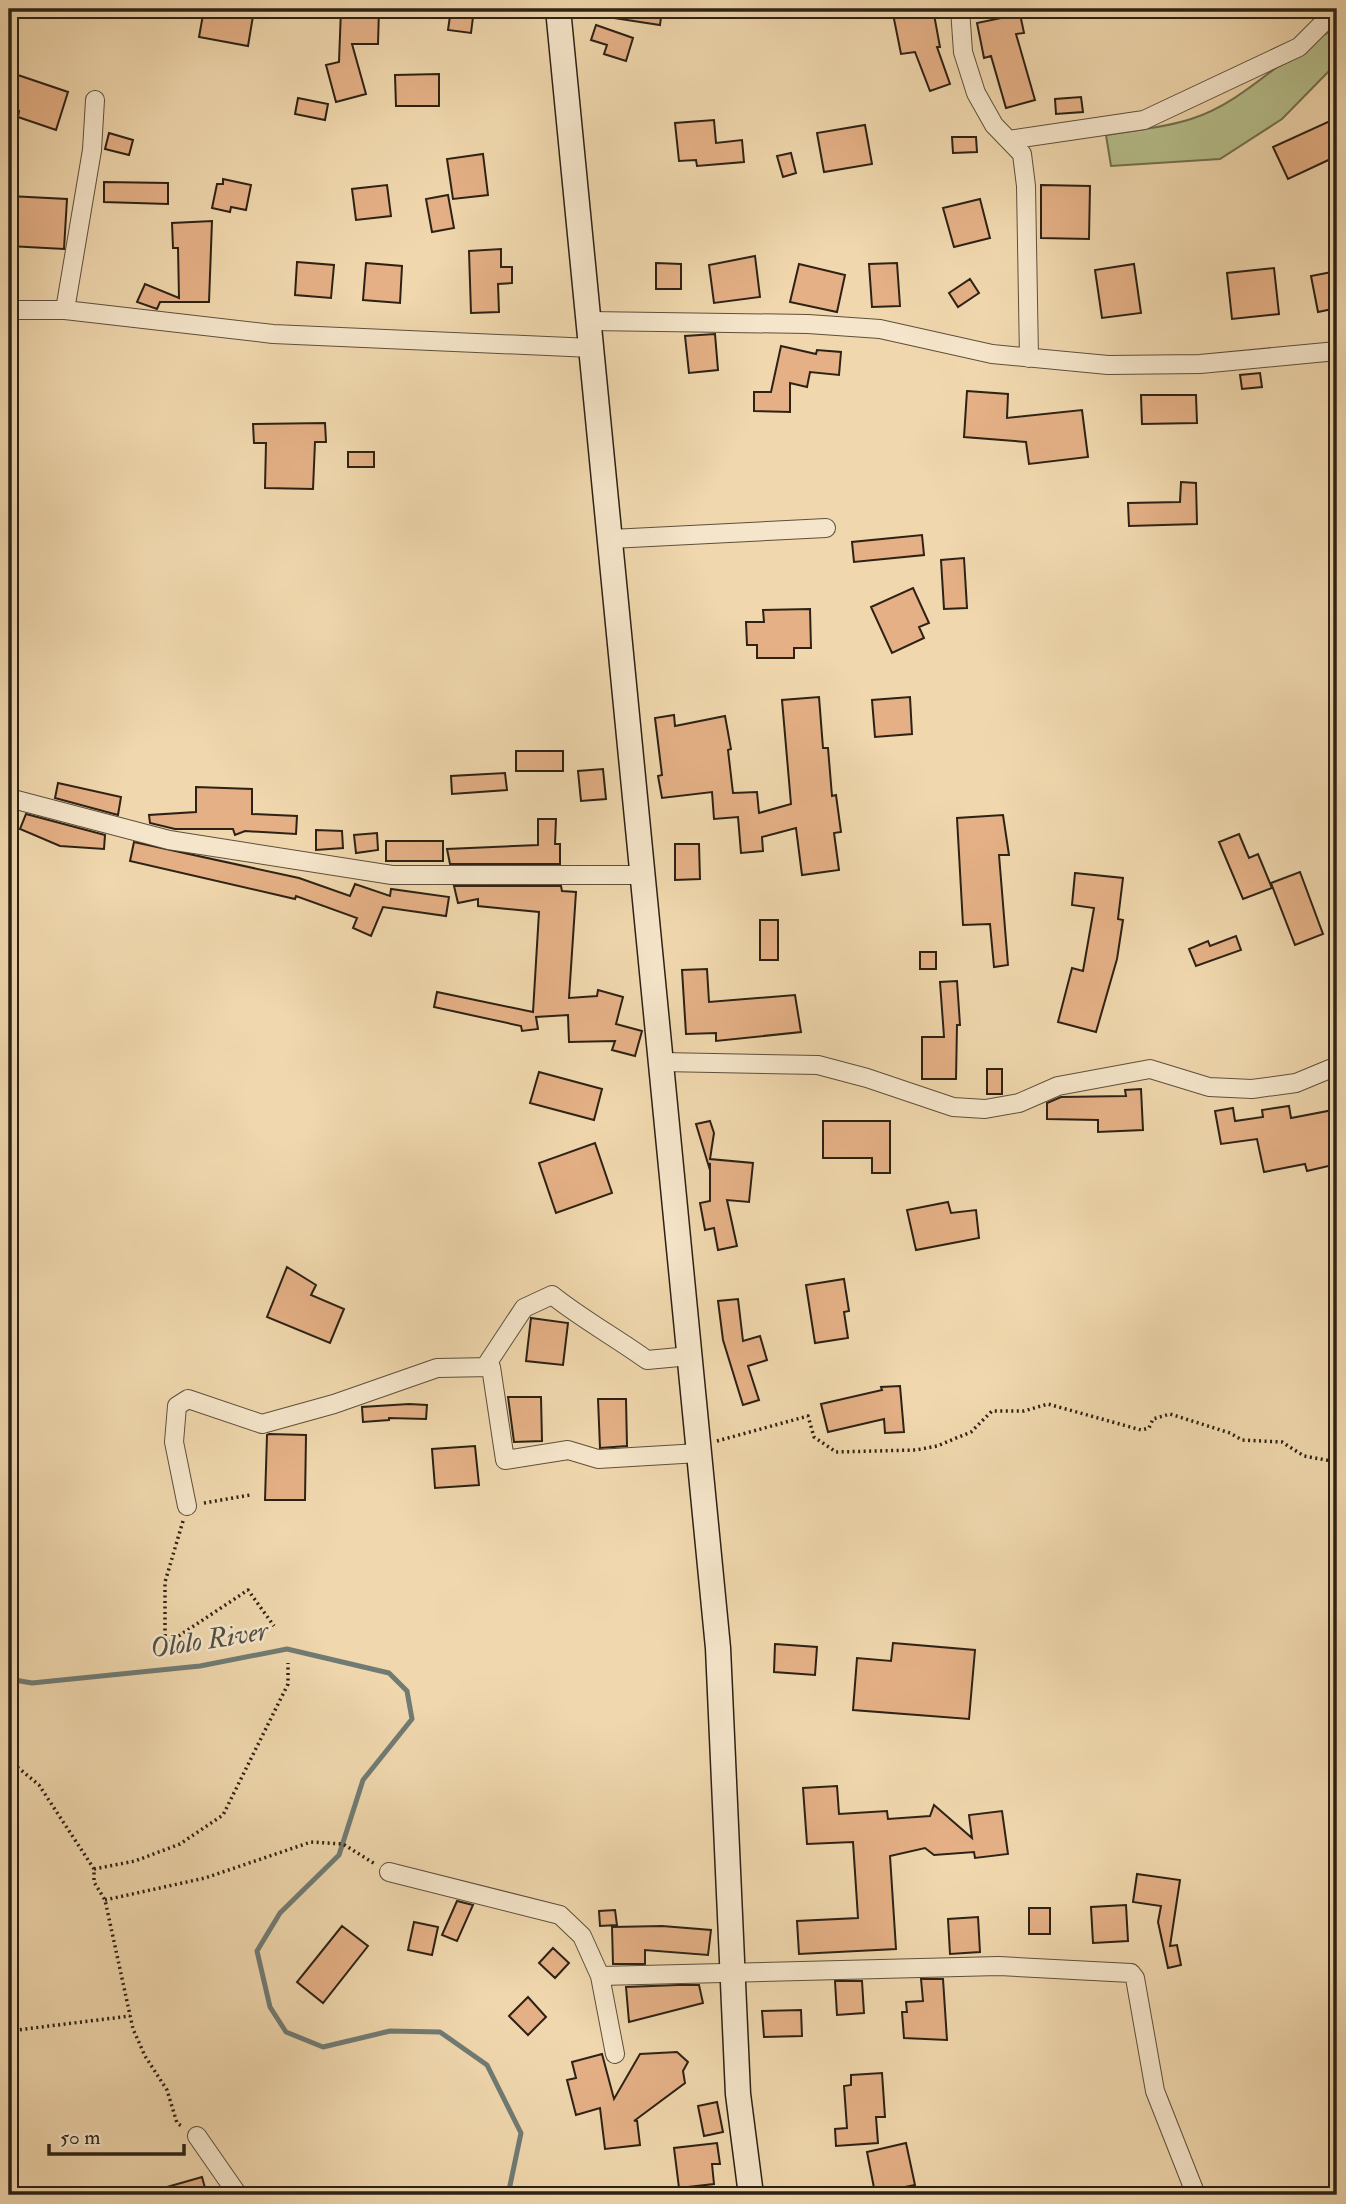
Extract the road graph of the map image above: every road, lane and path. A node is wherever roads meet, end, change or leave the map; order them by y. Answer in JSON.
{"nodes":[{"id":1,"x":558,"y":9,"type":"edge"},
{"id":2,"x":960,"y":9,"type":"edge"},
{"id":3,"x":1337,"y":9,"type":"edge"},
{"id":4,"x":95,"y":100,"type":"dead end"},
{"id":5,"x":1009,"y":140,"type":"junction"},
{"id":6,"x":9,"y":310,"type":"edge"},
{"id":7,"x":65,"y":310,"type":"junction"},
{"id":8,"x":589,"y":321,"type":"junction"},
{"id":9,"x":592,"y":348,"type":"junction"},
{"id":10,"x":1337,"y":351,"type":"edge"},
{"id":11,"x":1029,"y":358,"type":"junction"},
{"id":12,"x":826,"y":528,"type":"dead end"},
{"id":13,"x":611,"y":539,"type":"junction"},
{"id":14,"x":9,"y":798,"type":"edge"},
{"id":15,"x":643,"y":875,"type":"junction"},
{"id":16,"x":662,"y":1062,"type":"junction"},
{"id":17,"x":1337,"y":1066,"type":"edge"},
{"id":18,"x":690,"y":1356,"type":"junction"},
{"id":19,"x":485,"y":1367,"type":"junction"},
{"id":20,"x":699,"y":1449,"type":"junction"},
{"id":21,"x":1337,"y":1462,"type":"edge"},
{"id":22,"x":250,"y":1495,"type":"dead end"},
{"id":23,"x":187,"y":1506,"type":"junction"},
{"id":24,"x":274,"y":1626,"type":"dead end"},
{"id":25,"x":288,"y":1663,"type":"dead end"},
{"id":26,"x":9,"y":1760,"type":"edge"},
{"id":27,"x":93,"y":1869,"type":"junction"},
{"id":28,"x":389,"y":1872,"type":"joint"},
{"id":29,"x":105,"y":1900,"type":"junction"},
{"id":30,"x":732,"y":1974,"type":"junction"},
{"id":31,"x":600,"y":1976,"type":"junction"},
{"id":32,"x":130,"y":2016,"type":"junction"},
{"id":33,"x":9,"y":2031,"type":"edge"},
{"id":34,"x":615,"y":2054,"type":"dead end"},
{"id":35,"x":197,"y":2136,"type":"joint"},
{"id":36,"x":238,"y":2195,"type":"edge"},
{"id":37,"x":751,"y":2195,"type":"edge"},
{"id":38,"x":1196,"y":2195,"type":"edge"}],
"edges":[{"from":1,"to":8,"type":"main road"},
{"from":2,"to":5,"type":"street"},
{"from":3,"to":5,"type":"street"},
{"from":4,"to":7,"type":"street"},
{"from":5,"to":11,"type":"street"},
{"from":6,"to":7,"type":"street"},
{"from":7,"to":9,"type":"street"},
{"from":8,"to":9,"type":"main road"},
{"from":8,"to":11,"type":"street"},
{"from":9,"to":13,"type":"main road"},
{"from":10,"to":11,"type":"street"},
{"from":12,"to":13,"type":"street"},
{"from":13,"to":15,"type":"main road"},
{"from":14,"to":15,"type":"street"},
{"from":15,"to":16,"type":"main road"},
{"from":16,"to":17,"type":"street"},
{"from":16,"to":18,"type":"main road"},
{"from":18,"to":19,"type":"street"},
{"from":18,"to":20,"type":"main road"},
{"from":19,"to":20,"type":"street"},
{"from":19,"to":23,"type":"street"},
{"from":20,"to":21,"type":"path"},
{"from":20,"to":30,"type":"main road"},
{"from":22,"to":23,"type":"path"},
{"from":23,"to":24,"type":"path"},
{"from":25,"to":27,"type":"path"},
{"from":26,"to":27,"type":"path"},
{"from":27,"to":29,"type":"path"},
{"from":28,"to":29,"type":"path"},
{"from":28,"to":31,"type":"street"},
{"from":29,"to":32,"type":"path"},
{"from":30,"to":31,"type":"street"},
{"from":30,"to":37,"type":"main road"},
{"from":30,"to":38,"type":"street"},
{"from":31,"to":34,"type":"street"},
{"from":32,"to":33,"type":"path"},
{"from":32,"to":35,"type":"path"},
{"from":35,"to":36,"type":"street"}]}
